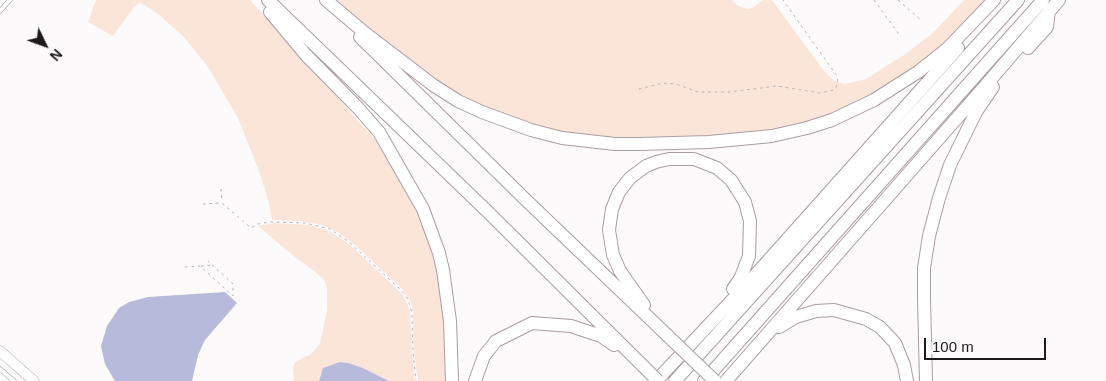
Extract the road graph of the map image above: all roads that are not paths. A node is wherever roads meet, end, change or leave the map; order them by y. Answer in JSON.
{"nodes":[{"id":1,"x":10,"y":0,"type":"edge"},
{"id":2,"x":261,"y":0,"type":"edge"},
{"id":3,"x":268,"y":0,"type":"edge"},
{"id":4,"x":324,"y":0,"type":"edge"},
{"id":5,"x":994,"y":0,"type":"edge"},
{"id":6,"x":998,"y":0,"type":"edge"},
{"id":7,"x":1018,"y":0,"type":"edge"},
{"id":8,"x":1059,"y":0,"type":"edge"},
{"id":9,"x":1046,"y":5,"type":"edge"},
{"id":10,"x":0,"y":11,"type":"edge"},
{"id":11,"x":656,"y":324,"type":"junction"},
{"id":12,"x":709,"y":324,"type":"junction"},
{"id":13,"x":767,"y":336,"type":"junction"},
{"id":14,"x":0,"y":351,"type":"edge"},
{"id":15,"x":643,"y":366,"type":"junction"},
{"id":16,"x":0,"y":369,"type":"edge"},
{"id":17,"x":14,"y":381,"type":"edge"},
{"id":18,"x":34,"y":381,"type":"edge"},
{"id":19,"x":452,"y":381,"type":"edge"},
{"id":20,"x":475,"y":381,"type":"edge"},
{"id":21,"x":657,"y":381,"type":"edge"},
{"id":22,"x":675,"y":381,"type":"edge"},
{"id":23,"x":704,"y":381,"type":"edge"},
{"id":24,"x":715,"y":381,"type":"edge"},
{"id":25,"x":726,"y":381,"type":"edge"},
{"id":26,"x":907,"y":381,"type":"edge"},
{"id":27,"x":926,"y":381,"type":"edge"}],
"edges":[{"from":1,"to":10,"type":"lane"},
{"from":2,"to":19,"type":"highway"},
{"from":3,"to":15,"type":"highway"},
{"from":4,"to":5,"type":"highway"},
{"from":4,"to":11,"type":"highway"},
{"from":6,"to":12,"type":"highway"},
{"from":7,"to":22,"type":"highway"},
{"from":8,"to":9,"type":"highway"},
{"from":9,"to":13,"type":"highway"},
{"from":9,"to":23,"type":"highway"},
{"from":9,"to":27,"type":"highway"},
{"from":11,"to":12,"type":"highway"},
{"from":11,"to":24,"type":"highway","bridge":true},
{"from":12,"to":21,"type":"highway"},
{"from":13,"to":25,"type":"highway"},
{"from":13,"to":26,"type":"highway"},
{"from":14,"to":18,"type":"street"},
{"from":15,"to":20,"type":"highway"},
{"from":15,"to":21,"type":"highway","bridge":true},
{"from":16,"to":17,"type":"lane"}]}
